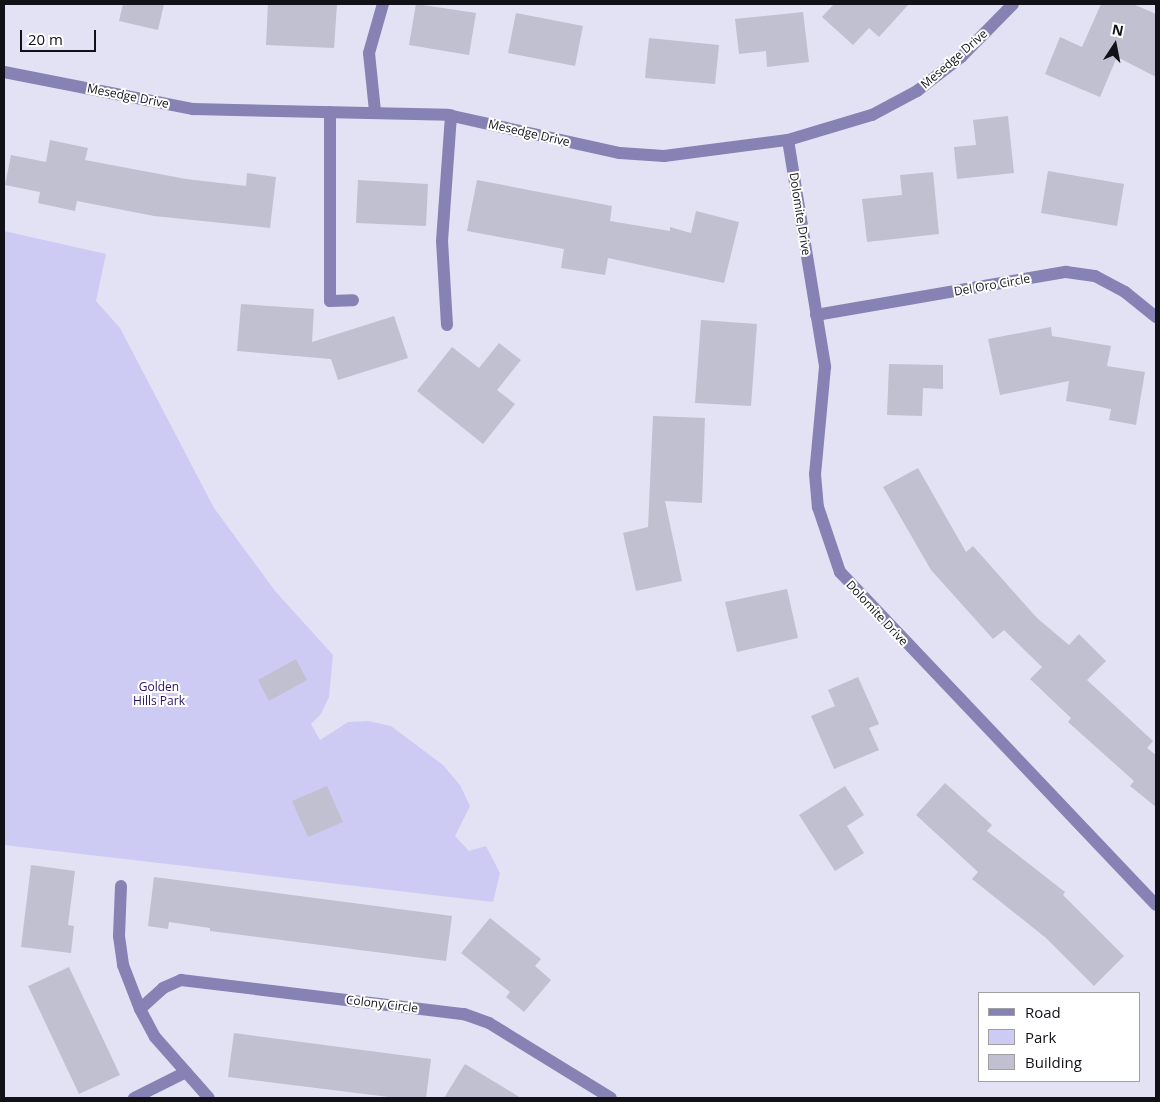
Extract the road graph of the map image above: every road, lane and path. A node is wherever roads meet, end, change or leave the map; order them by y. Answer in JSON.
{"nodes":[{"id":1,"x":384,"y":4,"type":"edge"},
{"id":2,"x":1013,"y":4,"type":"edge"},
{"id":3,"x":4,"y":72,"type":"edge"},
{"id":4,"x":375,"y":111,"type":"junction"},
{"id":5,"x":330,"y":112,"type":"junction"},
{"id":6,"x":451,"y":115,"type":"junction"},
{"id":7,"x":788,"y":140,"type":"junction"},
{"id":8,"x":353,"y":300,"type":"dead end"},
{"id":9,"x":816,"y":315,"type":"junction"},
{"id":10,"x":1156,"y":317,"type":"edge"},
{"id":11,"x":447,"y":325,"type":"dead end"},
{"id":12,"x":121,"y":886,"type":"dead end"},
{"id":13,"x":1156,"y":906,"type":"edge"},
{"id":14,"x":140,"y":1009,"type":"junction"},
{"id":15,"x":186,"y":1072,"type":"junction"},
{"id":16,"x":134,"y":1098,"type":"edge"},
{"id":17,"x":209,"y":1098,"type":"edge"},
{"id":18,"x":611,"y":1098,"type":"edge"}],
"edges":[{"from":1,"to":4,"type":"street"},
{"from":2,"to":7,"type":"street","name":"Mesedge Drive"},
{"from":3,"to":5,"type":"street","name":"Mesedge Drive"},
{"from":4,"to":5,"type":"street","name":"Mesedge Drive"},
{"from":4,"to":6,"type":"street","name":"Mesedge Drive"},
{"from":5,"to":8,"type":"street"},
{"from":6,"to":7,"type":"street","name":"Mesedge Drive"},
{"from":6,"to":11,"type":"street"},
{"from":7,"to":9,"type":"street","name":"Dolomite Drive"},
{"from":9,"to":10,"type":"street","name":"Del Oro Circle"},
{"from":9,"to":13,"type":"street","name":"Dolomite Drive"},
{"from":12,"to":14,"type":"street"},
{"from":14,"to":15,"type":"street"},
{"from":14,"to":18,"type":"street","name":"Colony Circle"},
{"from":15,"to":16,"type":"street"},
{"from":15,"to":17,"type":"street"}]}
